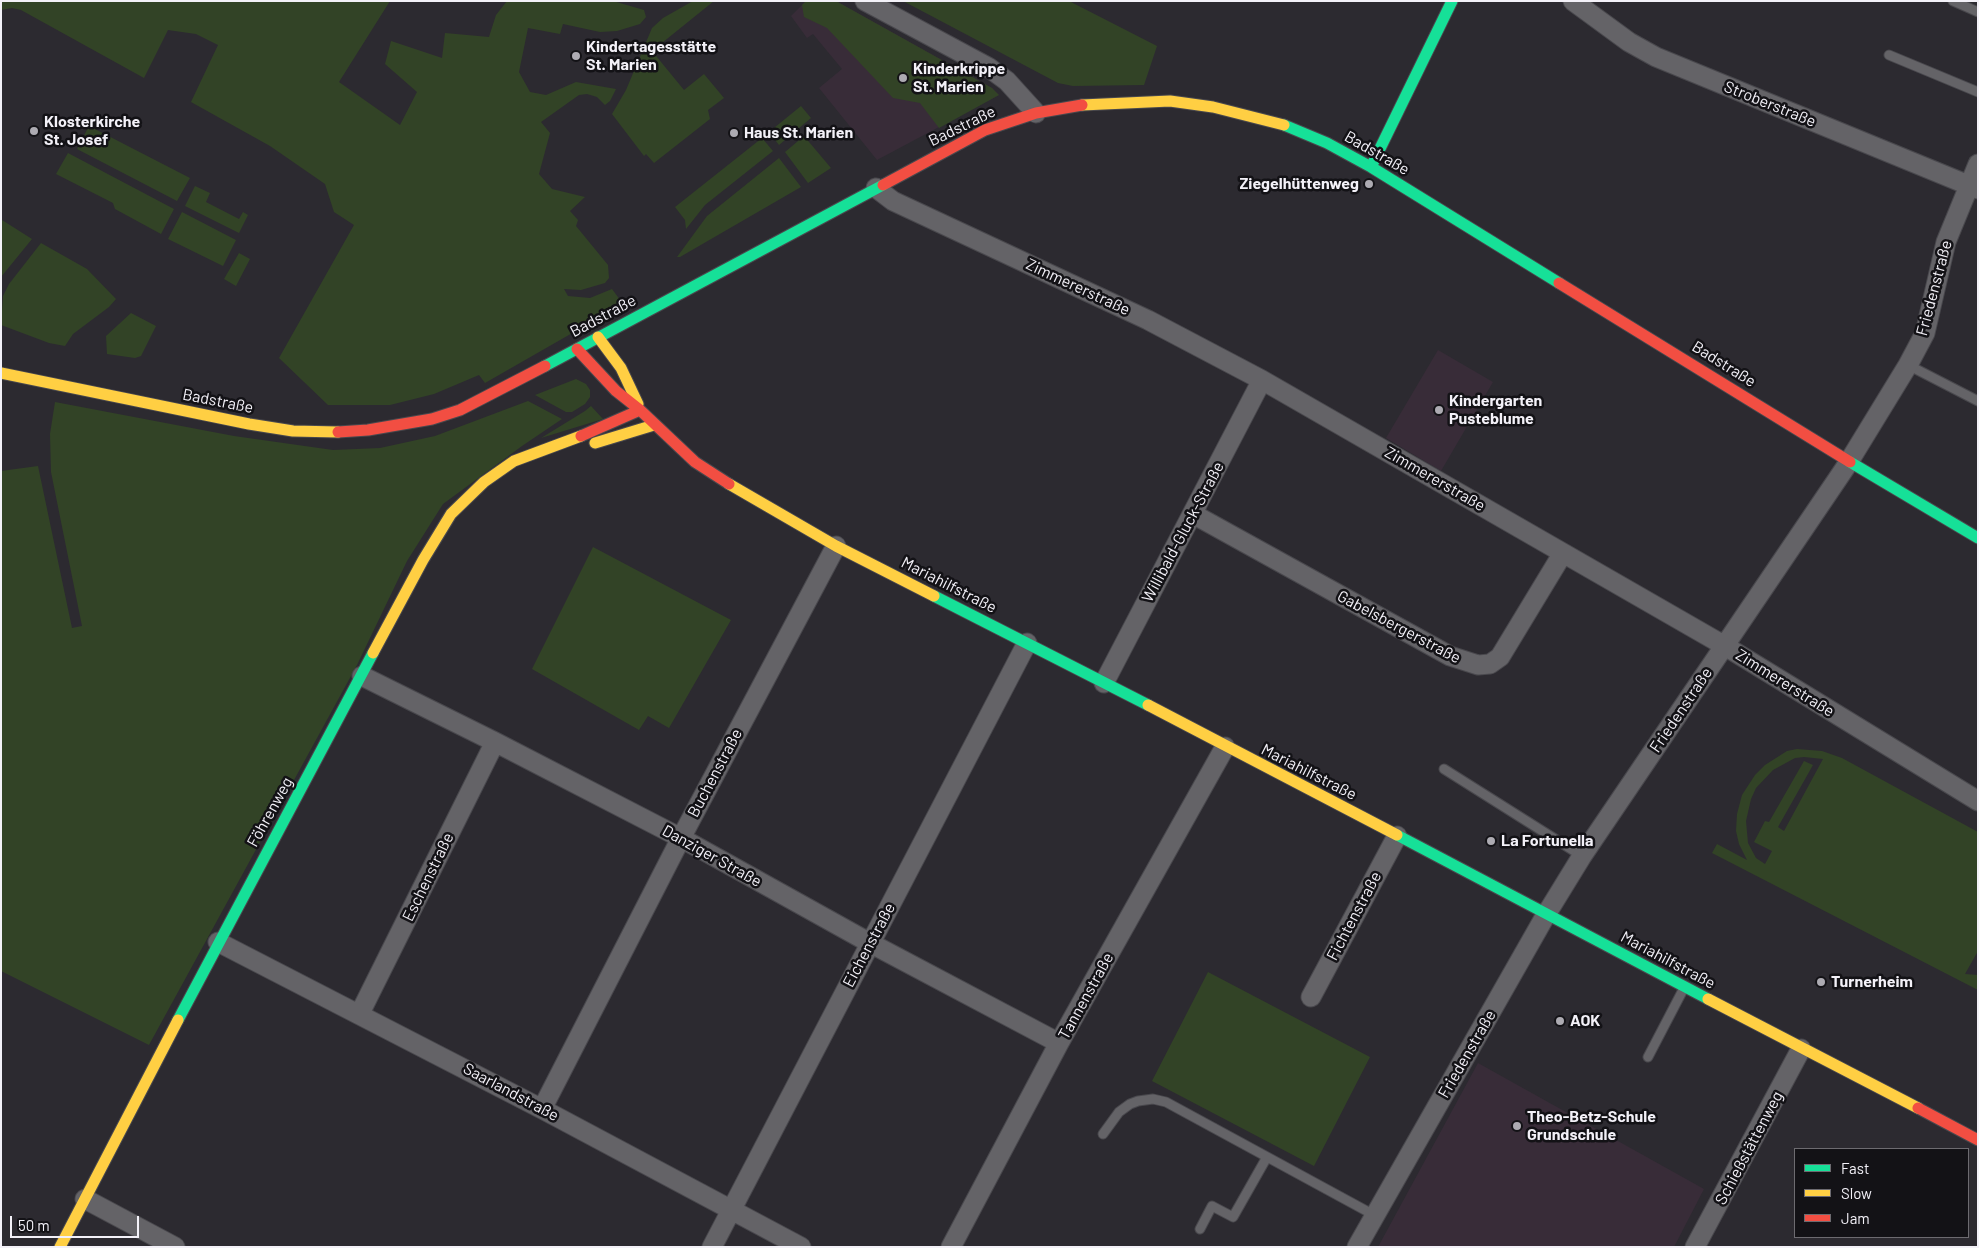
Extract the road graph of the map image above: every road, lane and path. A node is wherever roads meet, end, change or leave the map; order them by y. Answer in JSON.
{"nodes":[{"id":1,"x":865,"y":1,"type":"edge"},
{"id":2,"x":1452,"y":1,"type":"edge"},
{"id":3,"x":1573,"y":1,"type":"edge"},
{"id":4,"x":1953,"y":1,"type":"edge"},
{"id":5,"x":1978,"y":12,"type":"edge"},
{"id":6,"x":1889,"y":55,"type":"dead end"},
{"id":7,"x":1978,"y":92,"type":"edge"},
{"id":8,"x":1036,"y":113,"type":"junction"},
{"id":9,"x":1978,"y":164,"type":"edge"},
{"id":10,"x":1371,"y":167,"type":"junction"},
{"id":11,"x":1973,"y":187,"type":"edge"},
{"id":12,"x":876,"y":188,"type":"junction"},
{"id":13,"x":598,"y":337,"type":"junction"},
{"id":14,"x":577,"y":349,"type":"junction"},
{"id":15,"x":1908,"y":365,"type":"junction"},
{"id":16,"x":1,"y":373,"type":"edge"},
{"id":17,"x":1262,"y":380,"type":"junction"},
{"id":18,"x":1978,"y":402,"type":"edge"},
{"id":19,"x":640,"y":410,"type":"junction"},
{"id":20,"x":654,"y":425,"type":"junction"},
{"id":21,"x":562,"y":444,"type":"junction"},
{"id":22,"x":1849,"y":462,"type":"junction"},
{"id":23,"x":1193,"y":514,"type":"junction"},
{"id":24,"x":1978,"y":538,"type":"edge"},
{"id":25,"x":836,"y":546,"type":"junction"},
{"id":26,"x":1564,"y":553,"type":"junction"},
{"id":27,"x":1027,"y":643,"type":"junction"},
{"id":28,"x":1725,"y":646,"type":"junction"},
{"id":29,"x":362,"y":676,"type":"junction"},
{"id":30,"x":1104,"y":683,"type":"junction"},
{"id":31,"x":495,"y":742,"type":"junction"},
{"id":32,"x":1225,"y":747,"type":"junction"},
{"id":33,"x":1444,"y":769,"type":"dead end"},
{"id":34,"x":1978,"y":801,"type":"edge"},
{"id":35,"x":1397,"y":836,"type":"junction"},
{"id":36,"x":681,"y":838,"type":"junction"},
{"id":37,"x":1582,"y":856,"type":"junction"},
{"id":38,"x":1547,"y":913,"type":"junction"},
{"id":39,"x":218,"y":942,"type":"junction"},
{"id":40,"x":870,"y":943,"type":"junction"},
{"id":41,"x":1684,"y":987,"type":"junction"},
{"id":42,"x":1311,"y":997,"type":"dead end"},
{"id":43,"x":360,"y":1013,"type":"junction"},
{"id":44,"x":1059,"y":1043,"type":"junction"},
{"id":45,"x":1801,"y":1049,"type":"junction"},
{"id":46,"x":1648,"y":1057,"type":"dead end"},
{"id":47,"x":542,"y":1108,"type":"junction"},
{"id":48,"x":1103,"y":1134,"type":"dead end"},
{"id":49,"x":1978,"y":1140,"type":"edge"},
{"id":50,"x":1266,"y":1157,"type":"junction"},
{"id":51,"x":85,"y":1198,"type":"junction"},
{"id":52,"x":730,"y":1209,"type":"junction"},
{"id":53,"x":1374,"y":1216,"type":"junction"},
{"id":54,"x":1200,"y":1229,"type":"dead end"},
{"id":55,"x":60,"y":1247,"type":"edge"},
{"id":56,"x":175,"y":1247,"type":"edge"},
{"id":57,"x":712,"y":1247,"type":"edge"},
{"id":58,"x":801,"y":1247,"type":"edge"},
{"id":59,"x":951,"y":1247,"type":"edge"},
{"id":60,"x":1357,"y":1247,"type":"edge"},
{"id":61,"x":1695,"y":1247,"type":"edge"}],
"edges":[{"from":1,"to":8,"type":"street"},
{"from":2,"to":10,"type":"street"},
{"from":3,"to":11,"type":"street","name":"Stroberstraße"},
{"from":4,"to":5,"type":"lane"},
{"from":6,"to":7,"type":"lane"},
{"from":8,"to":10,"type":"street","name":"Badstraße"},
{"from":8,"to":12,"type":"street","name":"Badstraße"},
{"from":9,"to":11,"type":"street","name":"Friedenstraße"},
{"from":10,"to":22,"type":"street","name":"Badstraße"},
{"from":11,"to":15,"type":"street","name":"Friedenstraße"},
{"from":12,"to":13,"type":"street","name":"Badstraße"},
{"from":12,"to":17,"type":"street","name":"Zimmererstraße"},
{"from":13,"to":14,"type":"street","name":"Badstraße"},
{"from":13,"to":19,"type":"street","name":"Mariahilfstraße"},
{"from":14,"to":16,"type":"street","name":"Badstraße"},
{"from":14,"to":19,"type":"street","name":"Mariahilfstraße"},
{"from":15,"to":18,"type":"lane"},
{"from":15,"to":22,"type":"street","name":"Friedenstraße"},
{"from":17,"to":23,"type":"street","name":"Willibald-Gluck-Straße"},
{"from":17,"to":26,"type":"street","name":"Zimmererstraße"},
{"from":19,"to":20,"type":"street","name":"Mariahilfstraße"},
{"from":19,"to":21,"type":"street","name":"Föhrenweg"},
{"from":20,"to":21,"type":"street","name":"Föhrenweg"},
{"from":20,"to":25,"type":"street","name":"Mariahilfstraße"},
{"from":21,"to":29,"type":"street","name":"Föhrenweg"},
{"from":22,"to":24,"type":"street","name":"Badstraße"},
{"from":22,"to":28,"type":"street","name":"Friedenstraße"},
{"from":23,"to":26,"type":"street","name":"Gabelsbergerstraße"},
{"from":23,"to":30,"type":"street","name":"Willibald-Gluck-Straße"},
{"from":25,"to":27,"type":"street","name":"Mariahilfstraße"},
{"from":25,"to":36,"type":"street","name":"Buchenstraße"},
{"from":26,"to":28,"type":"street","name":"Zimmererstraße"},
{"from":27,"to":30,"type":"street","name":"Mariahilfstraße"},
{"from":27,"to":40,"type":"street","name":"Eichenstraße"},
{"from":28,"to":34,"type":"street","name":"Zimmererstraße"},
{"from":28,"to":37,"type":"street","name":"Friedenstraße"},
{"from":29,"to":31,"type":"street","name":"Danziger Straße"},
{"from":29,"to":39,"type":"street","name":"Föhrenweg"},
{"from":30,"to":32,"type":"street","name":"Mariahilfstraße"},
{"from":31,"to":36,"type":"street","name":"Danziger Straße"},
{"from":31,"to":43,"type":"street","name":"Eschenstraße"},
{"from":32,"to":35,"type":"street","name":"Mariahilfstraße"},
{"from":32,"to":44,"type":"street","name":"Tannenstraße"},
{"from":33,"to":37,"type":"lane"},
{"from":35,"to":38,"type":"street","name":"Mariahilfstraße"},
{"from":35,"to":42,"type":"street","name":"Fichtenstraße"},
{"from":36,"to":40,"type":"street","name":"Danziger Straße"},
{"from":36,"to":47,"type":"street","name":"Buchenstraße"},
{"from":37,"to":38,"type":"street","name":"Friedenstraße"},
{"from":38,"to":41,"type":"street","name":"Mariahilfstraße"},
{"from":38,"to":53,"type":"street","name":"Friedenstraße"},
{"from":39,"to":43,"type":"street","name":"Saarlandstraße"},
{"from":39,"to":51,"type":"street","name":"Föhrenweg"},
{"from":40,"to":44,"type":"street","name":"Danziger Straße"},
{"from":40,"to":52,"type":"street","name":"Eichenstraße"},
{"from":41,"to":45,"type":"street","name":"Mariahilfstraße"},
{"from":41,"to":46,"type":"lane"},
{"from":43,"to":47,"type":"street","name":"Saarlandstraße"},
{"from":44,"to":59,"type":"street","name":"Tannenstraße"},
{"from":45,"to":49,"type":"street","name":"Mariahilfstraße"},
{"from":45,"to":61,"type":"street","name":"Schießstättenweg"},
{"from":47,"to":52,"type":"street","name":"Saarlandstraße"},
{"from":48,"to":50,"type":"lane"},
{"from":50,"to":53,"type":"lane"},
{"from":50,"to":54,"type":"lane"},
{"from":51,"to":55,"type":"street","name":"Föhrenweg"},
{"from":51,"to":56,"type":"street"},
{"from":52,"to":57,"type":"street","name":"Eichenstraße"},
{"from":52,"to":58,"type":"street","name":"Saarlandstraße"},
{"from":53,"to":60,"type":"street","name":"Friedenstraße"}]}
